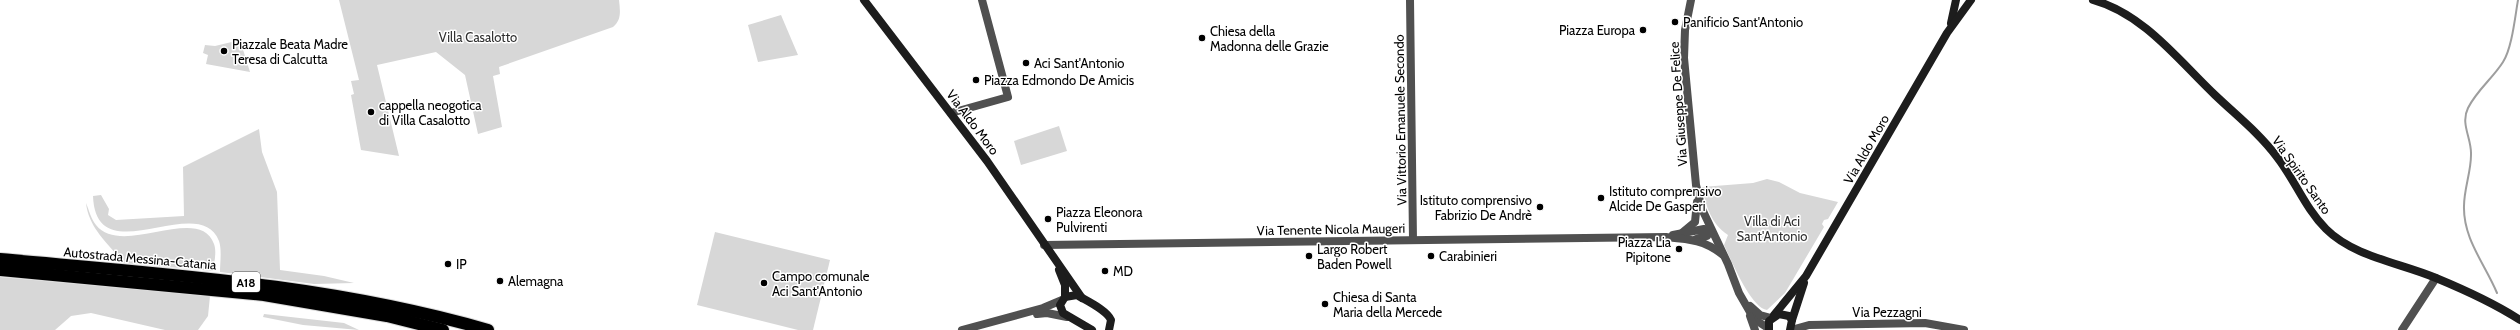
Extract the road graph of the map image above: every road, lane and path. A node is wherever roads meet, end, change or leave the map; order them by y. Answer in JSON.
{"nodes":[{"id":1,"x":864,"y":0,"type":"edge"},
{"id":2,"x":982,"y":0,"type":"edge"},
{"id":3,"x":1410,"y":0,"type":"edge"},
{"id":4,"x":1691,"y":0,"type":"edge"},
{"id":5,"x":1956,"y":0,"type":"edge"},
{"id":6,"x":1971,"y":0,"type":"edge"},
{"id":7,"x":2093,"y":0,"type":"edge"},
{"id":8,"x":1947,"y":33,"type":"junction"},
{"id":9,"x":951,"y":113,"type":"junction"},
{"id":10,"x":1696,"y":185,"type":"junction"},
{"id":11,"x":1710,"y":230,"type":"junction"},
{"id":12,"x":1682,"y":233,"type":"junction"},
{"id":13,"x":1666,"y":237,"type":"junction"},
{"id":14,"x":1696,"y":239,"type":"junction"},
{"id":15,"x":1413,"y":240,"type":"junction"},
{"id":16,"x":1044,"y":245,"type":"junction"},
{"id":17,"x":1723,"y":255,"type":"junction"},
{"id":18,"x":0,"y":259,"type":"edge"},
{"id":19,"x":1056,"y":263,"type":"junction"},
{"id":20,"x":0,"y":270,"type":"edge"},
{"id":21,"x":1806,"y":276,"type":"junction"},
{"id":22,"x":2436,"y":278,"type":"junction"},
{"id":23,"x":1739,"y":293,"type":"junction"},
{"id":24,"x":1063,"y":298,"type":"junction"},
{"id":25,"x":1082,"y":298,"type":"junction"},
{"id":26,"x":1746,"y":306,"type":"junction"},
{"id":27,"x":1019,"y":316,"type":"junction"},
{"id":28,"x":1067,"y":316,"type":"junction"},
{"id":29,"x":1773,"y":317,"type":"junction"},
{"id":30,"x":1796,"y":320,"type":"junction"},
{"id":31,"x":2520,"y":320,"type":"edge"},
{"id":32,"x":1809,"y":325,"type":"junction"},
{"id":33,"x":1110,"y":329,"type":"edge"},
{"id":34,"x":1768,"y":329,"type":"edge"},
{"id":35,"x":444,"y":330,"type":"edge"},
{"id":36,"x":488,"y":330,"type":"edge"},
{"id":37,"x":962,"y":330,"type":"edge"},
{"id":38,"x":1092,"y":330,"type":"edge"},
{"id":39,"x":1756,"y":330,"type":"edge"},
{"id":40,"x":1791,"y":330,"type":"edge"},
{"id":41,"x":1964,"y":330,"type":"edge"},
{"id":42,"x":2402,"y":330,"type":"edge"}],
"edges":[{"from":1,"to":9,"type":"main road","name":"Via Aldo Moro"},
{"from":2,"to":9,"type":"street"},
{"from":3,"to":15,"type":"street","name":"Via Vittorio Emanuele Secondo"},
{"from":4,"to":10,"type":"street","name":"Via Giuseppe De Felice"},
{"from":5,"to":8,"type":"main road"},
{"from":6,"to":8,"type":"main road"},
{"from":7,"to":22,"type":"main road","name":"Via Spirito Santo"},
{"from":8,"to":21,"type":"main road","name":"Via Aldo Moro"},
{"from":9,"to":16,"type":"main road","name":"Via Aldo Moro"},
{"from":10,"to":11,"type":"street","name":"Via Giuseppe De Felice"},
{"from":10,"to":12,"type":"street"},
{"from":11,"to":12,"type":"street"},
{"from":11,"to":14,"type":"street"},
{"from":11,"to":17,"type":"street","name":"Via Giuseppe De Felice"},
{"from":12,"to":13,"type":"street"},
{"from":13,"to":14,"type":"street"},
{"from":13,"to":15,"type":"street","name":"Via Tenente Nicola Maugeri"},
{"from":14,"to":17,"type":"street"},
{"from":15,"to":16,"type":"street","name":"Via Tenente Nicola Maugeri"},
{"from":16,"to":19,"type":"main road","name":"Via Aldo Moro"},
{"from":17,"to":23,"type":"street","name":"Via Giuseppe De Felice"},
{"from":18,"to":36,"type":"highway","name":"Autostrada Messina-Catania","number":"A18"},
{"from":19,"to":24,"type":"main road"},
{"from":19,"to":25,"type":"main road"},
{"from":20,"to":35,"type":"highway","name":"Autostrada Messina-Catania","number":"A18"},
{"from":21,"to":29,"type":"main road"},
{"from":21,"to":30,"type":"main road"},
{"from":22,"to":31,"type":"main road","name":"Via Spirito Santo"},
{"from":22,"to":42,"type":"street"},
{"from":23,"to":26,"type":"street"},
{"from":23,"to":29,"type":"street"},
{"from":24,"to":25,"type":"main road"},
{"from":24,"to":27,"type":"street"},
{"from":24,"to":28,"type":"main road"},
{"from":25,"to":33,"type":"main road"},
{"from":26,"to":34,"type":"street"},
{"from":26,"to":39,"type":"street"},
{"from":27,"to":28,"type":"street"},
{"from":27,"to":37,"type":"street"},
{"from":28,"to":38,"type":"main road"},
{"from":29,"to":30,"type":"main road"},
{"from":29,"to":34,"type":"main road"},
{"from":30,"to":32,"type":"street"},
{"from":30,"to":40,"type":"main road"},
{"from":32,"to":40,"type":"street"},
{"from":32,"to":41,"type":"street","name":"Via Pezzagni"}]}
